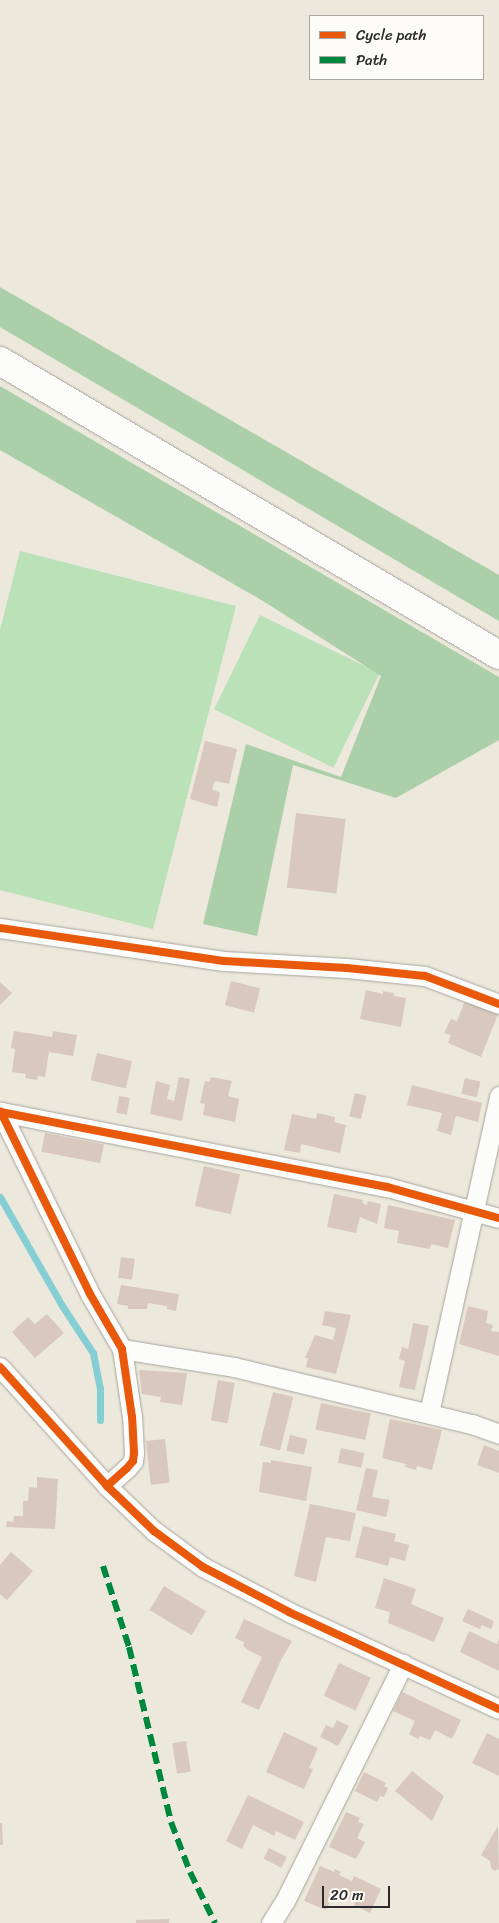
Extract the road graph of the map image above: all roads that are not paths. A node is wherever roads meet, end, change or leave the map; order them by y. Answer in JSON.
{"nodes":[{"id":1,"x":0,"y":362,"type":"edge"},
{"id":2,"x":499,"y":655,"type":"edge"},
{"id":3,"x":0,"y":928,"type":"edge"},
{"id":4,"x":499,"y":1004,"type":"edge"},
{"id":5,"x":499,"y":1096,"type":"edge"},
{"id":6,"x":0,"y":1111,"type":"edge"},
{"id":7,"x":473,"y":1210,"type":"junction"},
{"id":8,"x":499,"y":1218,"type":"edge"},
{"id":9,"x":122,"y":1348,"type":"junction"},
{"id":10,"x":0,"y":1367,"type":"edge"},
{"id":11,"x":429,"y":1413,"type":"junction"},
{"id":12,"x":499,"y":1434,"type":"edge"},
{"id":13,"x":107,"y":1486,"type":"junction"},
{"id":14,"x":403,"y":1664,"type":"junction"},
{"id":15,"x":499,"y":1709,"type":"edge"},
{"id":16,"x":271,"y":1923,"type":"edge"}],
"edges":[{"from":1,"to":2,"type":"main road"},
{"from":3,"to":4,"type":"street"},
{"from":5,"to":7,"type":"street"},
{"from":6,"to":7,"type":"street"},
{"from":6,"to":9,"type":"street"},
{"from":7,"to":8,"type":"street"},
{"from":7,"to":11,"type":"street"},
{"from":9,"to":11,"type":"street"},
{"from":9,"to":13,"type":"street"},
{"from":10,"to":13,"type":"street"},
{"from":11,"to":12,"type":"street"},
{"from":13,"to":14,"type":"street"},
{"from":14,"to":15,"type":"street"},
{"from":14,"to":16,"type":"street"}]}
